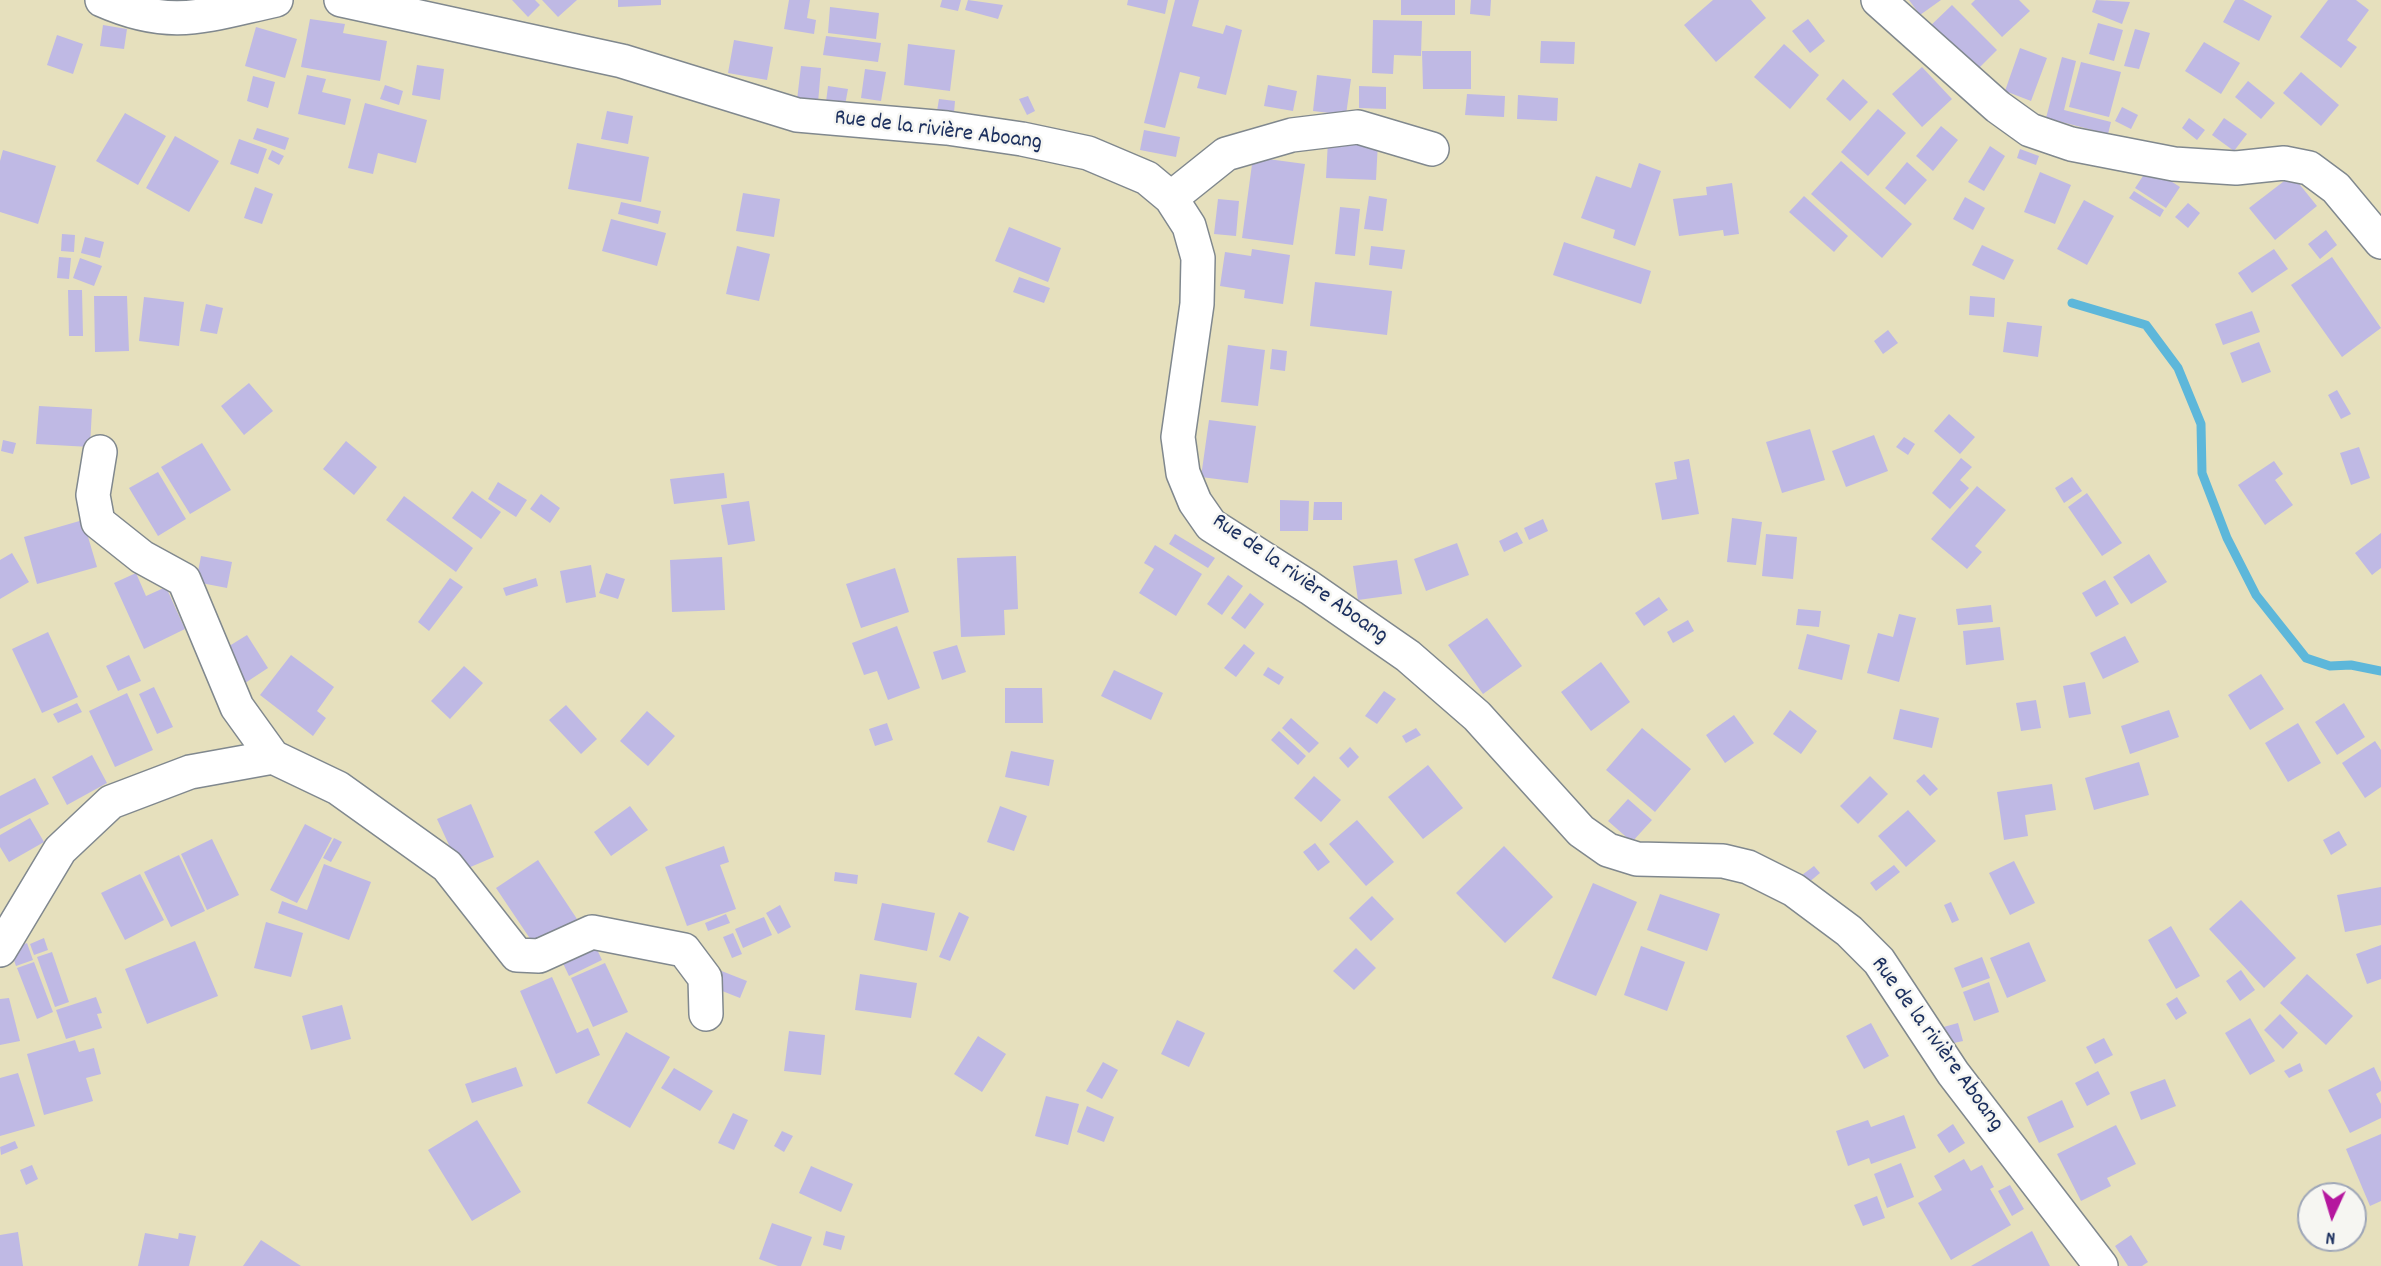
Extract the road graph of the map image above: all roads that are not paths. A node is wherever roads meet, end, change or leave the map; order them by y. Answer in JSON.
{"nodes":[{"id":1,"x":102,"y":0,"type":"edge"},
{"id":2,"x":276,"y":0,"type":"edge"},
{"id":3,"x":341,"y":0,"type":"edge"},
{"id":4,"x":1878,"y":0,"type":"edge"},
{"id":5,"x":1432,"y":149,"type":"dead end"},
{"id":6,"x":1171,"y":198,"type":"junction"},
{"id":7,"x":2381,"y":242,"type":"edge"},
{"id":8,"x":100,"y":452,"type":"dead end"},
{"id":9,"x":273,"y":757,"type":"junction"},
{"id":10,"x":0,"y":950,"type":"edge"},
{"id":11,"x":706,"y":1014,"type":"dead end"},
{"id":12,"x":2101,"y":1266,"type":"edge"}],
"edges":[{"from":1,"to":2,"type":"street"},
{"from":3,"to":6,"type":"street","name":"Rue de la rivière Aboang"},
{"from":4,"to":7,"type":"street"},
{"from":5,"to":6,"type":"street"},
{"from":6,"to":12,"type":"street","name":"Rue de la rivière Aboang"},
{"from":8,"to":9,"type":"street"},
{"from":9,"to":10,"type":"street"},
{"from":9,"to":11,"type":"street"}]}
